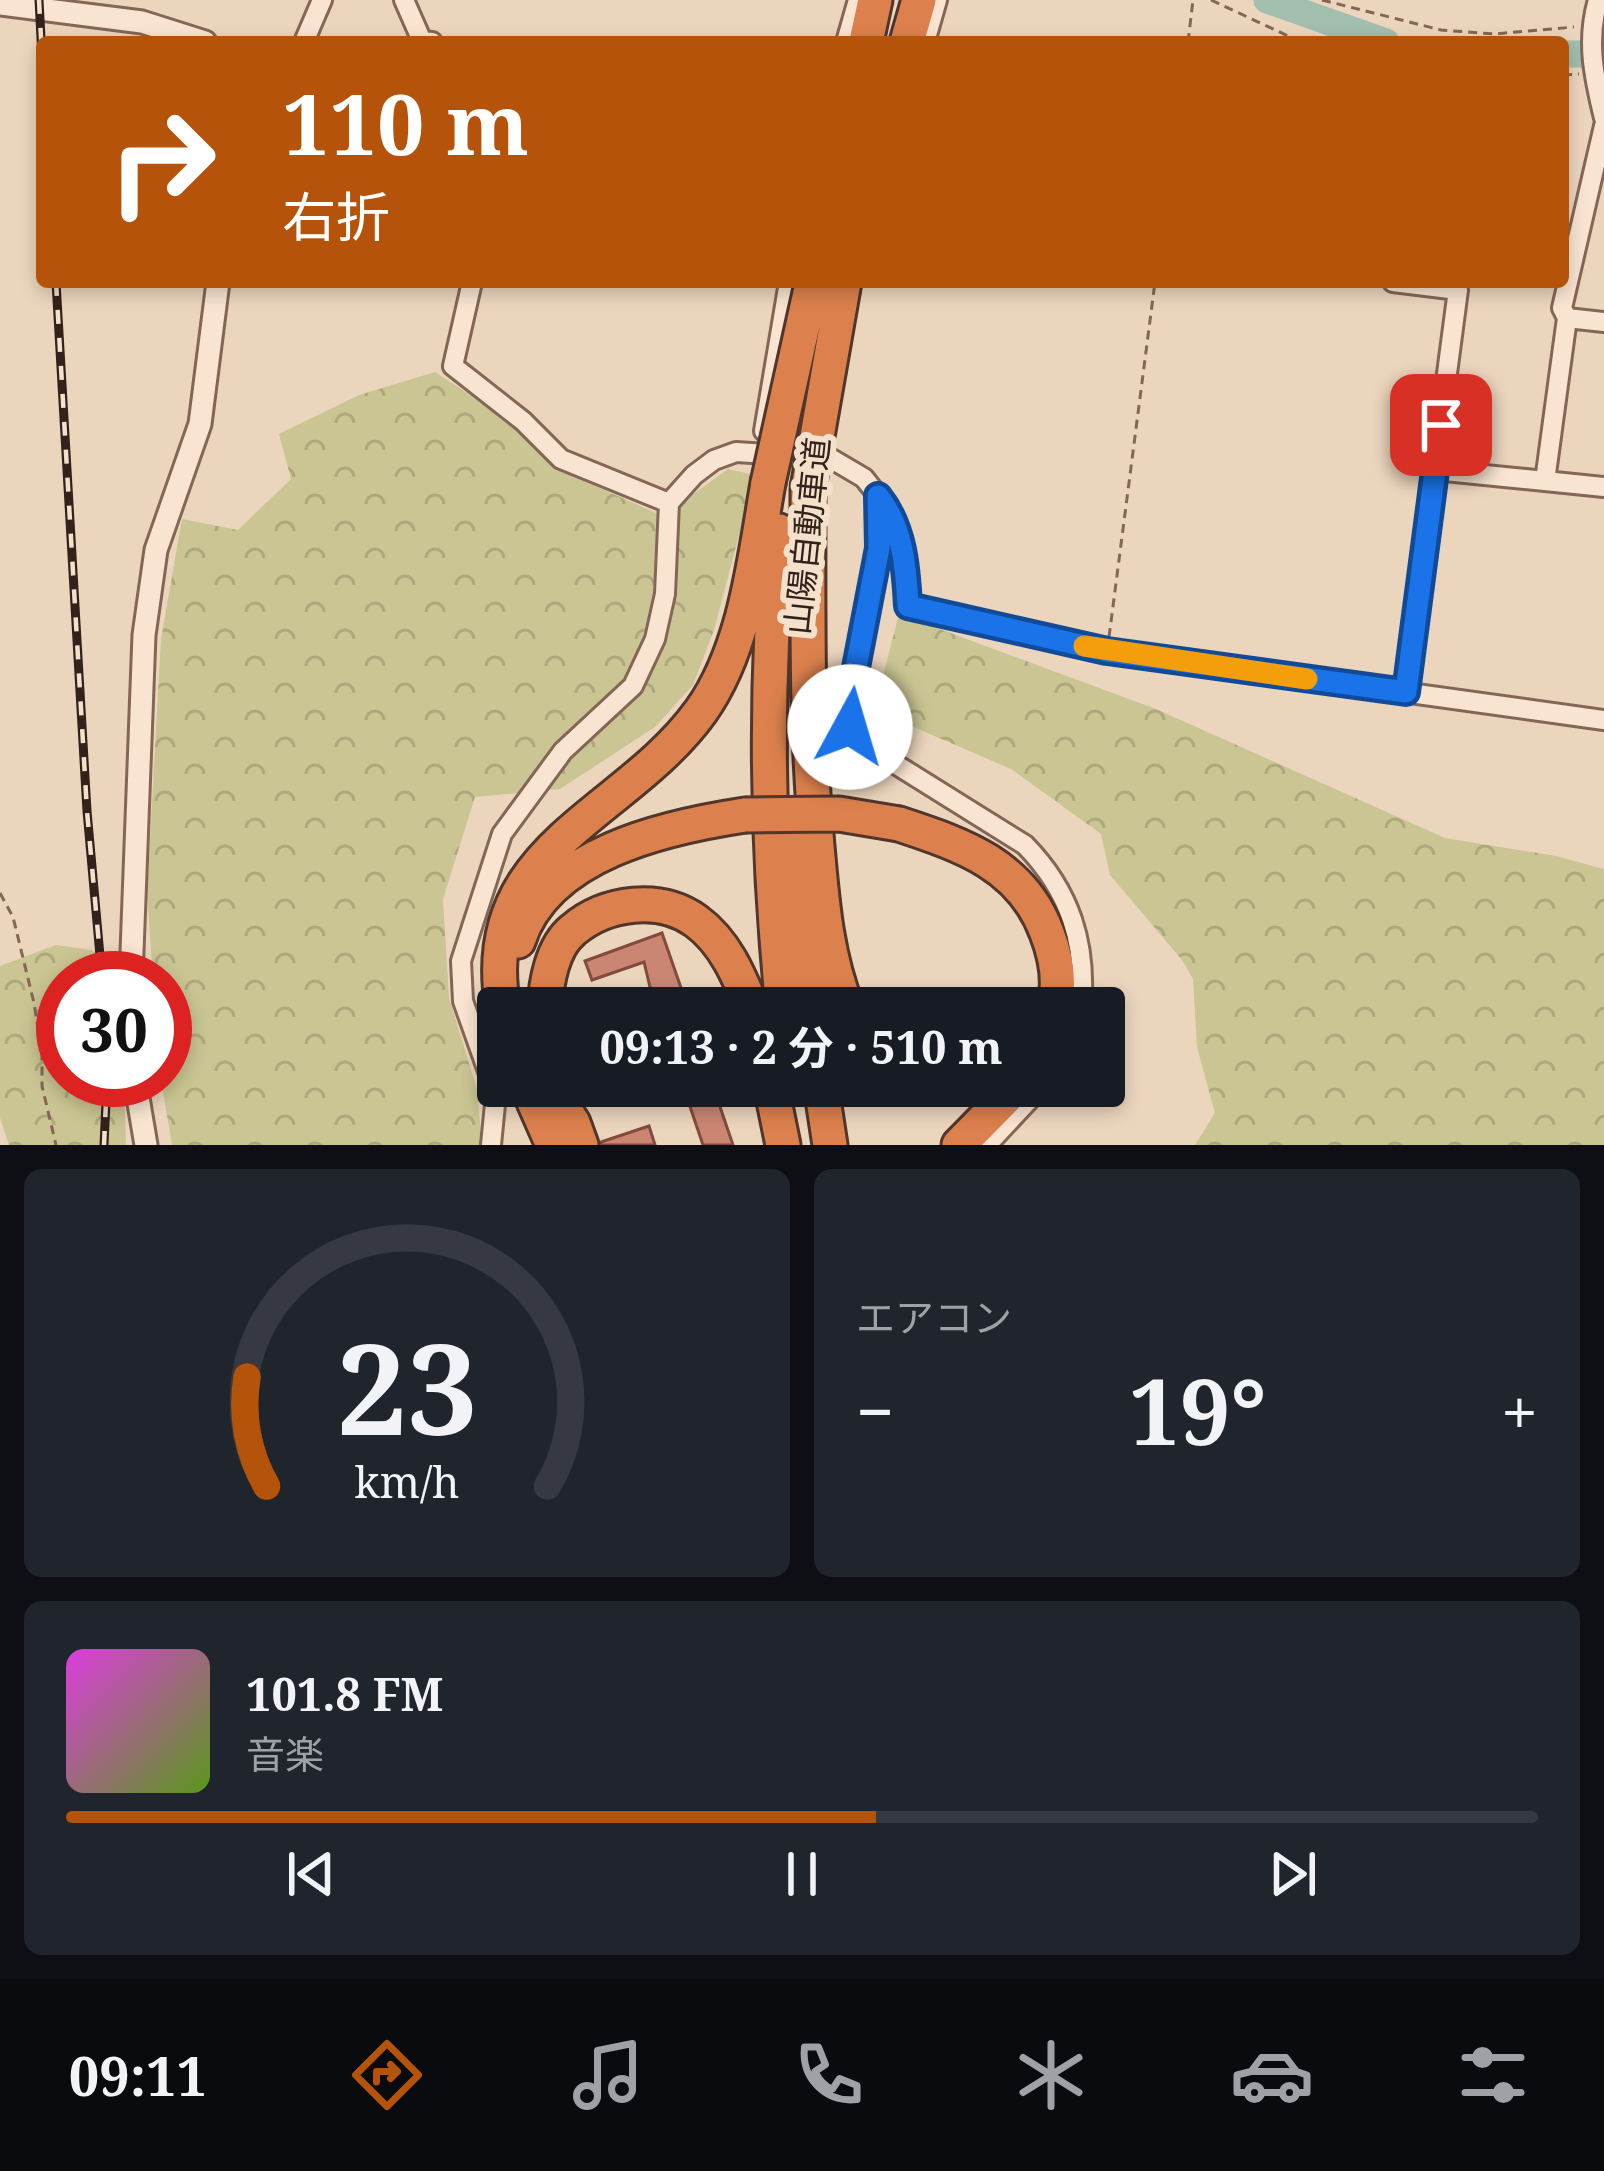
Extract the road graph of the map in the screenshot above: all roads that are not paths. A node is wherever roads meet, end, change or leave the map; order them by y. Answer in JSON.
{"nodes":[{"id":1,"x":322,"y":0,"type":"edge"},
{"id":2,"x":404,"y":0,"type":"edge"},
{"id":3,"x":858,"y":0,"type":"edge"},
{"id":4,"x":875,"y":0,"type":"edge"},
{"id":5,"x":919,"y":0,"type":"edge"},
{"id":6,"x":937,"y":0,"type":"edge"},
{"id":7,"x":1598,"y":0,"type":"edge"},
{"id":8,"x":0,"y":4,"type":"edge"},
{"id":9,"x":1596,"y":27,"type":"edge"},
{"id":10,"x":187,"y":36,"type":"edge"},
{"id":11,"x":307,"y":36,"type":"edge"},
{"id":12,"x":420,"y":36,"type":"edge"},
{"id":13,"x":848,"y":36,"type":"edge"},
{"id":14,"x":867,"y":36,"type":"edge"},
{"id":15,"x":909,"y":36,"type":"edge"},
{"id":16,"x":928,"y":36,"type":"edge"},
{"id":17,"x":1604,"y":122,"type":"edge"},
{"id":18,"x":1569,"y":280,"type":"edge"},
{"id":19,"x":217,"y":288,"type":"edge"},
{"id":20,"x":471,"y":288,"type":"edge"},
{"id":21,"x":813,"y":288,"type":"edge"},
{"id":22,"x":813,"y":288,"type":"edge"},
{"id":23,"x":860,"y":288,"type":"edge"},
{"id":24,"x":1442,"y":288,"type":"edge"},
{"id":25,"x":1567,"y":288,"type":"edge"},
{"id":26,"x":1567,"y":318,"type":"junction"},
{"id":27,"x":1604,"y":322,"type":"edge"},
{"id":28,"x":830,"y":458,"type":"junction"},
{"id":29,"x":1435,"y":470,"type":"junction"},
{"id":30,"x":780,"y":477,"type":"junction"},
{"id":31,"x":1545,"y":481,"type":"junction"},
{"id":32,"x":1604,"y":487,"type":"edge"},
{"id":33,"x":878,"y":496,"type":"junction"},
{"id":34,"x":670,"y":503,"type":"junction"},
{"id":35,"x":1406,"y":692,"type":"junction"},
{"id":36,"x":1604,"y":719,"type":"edge"},
{"id":37,"x":899,"y":832,"type":"junction"},
{"id":38,"x":131,"y":951,"type":"edge"},
{"id":39,"x":505,"y":987,"type":"edge"},
{"id":40,"x":516,"y":987,"type":"edge"},
{"id":41,"x":548,"y":987,"type":"edge"},
{"id":42,"x":742,"y":987,"type":"edge"},
{"id":43,"x":782,"y":987,"type":"edge"},
{"id":44,"x":807,"y":987,"type":"edge"},
{"id":45,"x":839,"y":987,"type":"edge"},
{"id":46,"x":1040,"y":987,"type":"edge"},
{"id":47,"x":1055,"y":987,"type":"edge"},
{"id":48,"x":1081,"y":987,"type":"edge"},
{"id":49,"x":140,"y":1107,"type":"edge"},
{"id":50,"x":536,"y":1107,"type":"edge"},
{"id":51,"x":563,"y":1107,"type":"edge"},
{"id":52,"x":775,"y":1107,"type":"edge"},
{"id":53,"x":798,"y":1107,"type":"edge"},
{"id":54,"x":824,"y":1107,"type":"edge"},
{"id":55,"x":996,"y":1107,"type":"edge"},
{"id":56,"x":1022,"y":1107,"type":"edge"},
{"id":57,"x":146,"y":1145,"type":"edge"},
{"id":58,"x":491,"y":1145,"type":"edge"},
{"id":59,"x":553,"y":1145,"type":"edge"},
{"id":60,"x":581,"y":1145,"type":"edge"},
{"id":61,"x":783,"y":1145,"type":"edge"},
{"id":62,"x":805,"y":1145,"type":"edge"},
{"id":63,"x":830,"y":1145,"type":"edge"},
{"id":64,"x":959,"y":1145,"type":"edge"},
{"id":65,"x":987,"y":1145,"type":"edge"}],
"edges":[{"from":1,"to":11,"type":"street"},
{"from":2,"to":12,"type":"street"},
{"from":3,"to":13,"type":"street"},
{"from":4,"to":14,"type":"highway"},
{"from":5,"to":15,"type":"highway"},
{"from":6,"to":16,"type":"street"},
{"from":7,"to":9,"type":"street"},
{"from":8,"to":10,"type":"street"},
{"from":9,"to":17,"type":"street"},
{"from":17,"to":18,"type":"street"},
{"from":19,"to":38,"type":"street"},
{"from":20,"to":34,"type":"street"},
{"from":21,"to":30,"type":"highway","name":"山陽自動車道","bridge":true},
{"from":22,"to":30,"type":"street"},
{"from":23,"to":28,"type":"street"},
{"from":24,"to":29,"type":"street"},
{"from":25,"to":26,"type":"street"},
{"from":26,"to":27,"type":"street"},
{"from":26,"to":31,"type":"street"},
{"from":28,"to":30,"type":"street"},
{"from":28,"to":33,"type":"street"},
{"from":29,"to":31,"type":"street"},
{"from":29,"to":35,"type":"street"},
{"from":30,"to":34,"type":"street"},
{"from":30,"to":39,"type":"highway"},
{"from":30,"to":43,"type":"highway","name":"山陽自動車道"},
{"from":30,"to":44,"type":"highway","name":"山陽自動車道"},
{"from":30,"to":45,"type":"highway"},
{"from":31,"to":32,"type":"street"},
{"from":33,"to":35,"type":"street"},
{"from":33,"to":48,"type":"street"},
{"from":34,"to":58,"type":"street"},
{"from":35,"to":36,"type":"street"},
{"from":37,"to":40,"type":"highway"},
{"from":37,"to":46,"type":"highway"},
{"from":37,"to":47,"type":"highway"},
{"from":41,"to":42,"type":"highway"},
{"from":49,"to":57,"type":"street"},
{"from":50,"to":59,"type":"highway"},
{"from":51,"to":60,"type":"highway"},
{"from":52,"to":61,"type":"highway"},
{"from":53,"to":62,"type":"highway"},
{"from":54,"to":63,"type":"highway"},
{"from":55,"to":64,"type":"highway"},
{"from":56,"to":65,"type":"street"}]}
